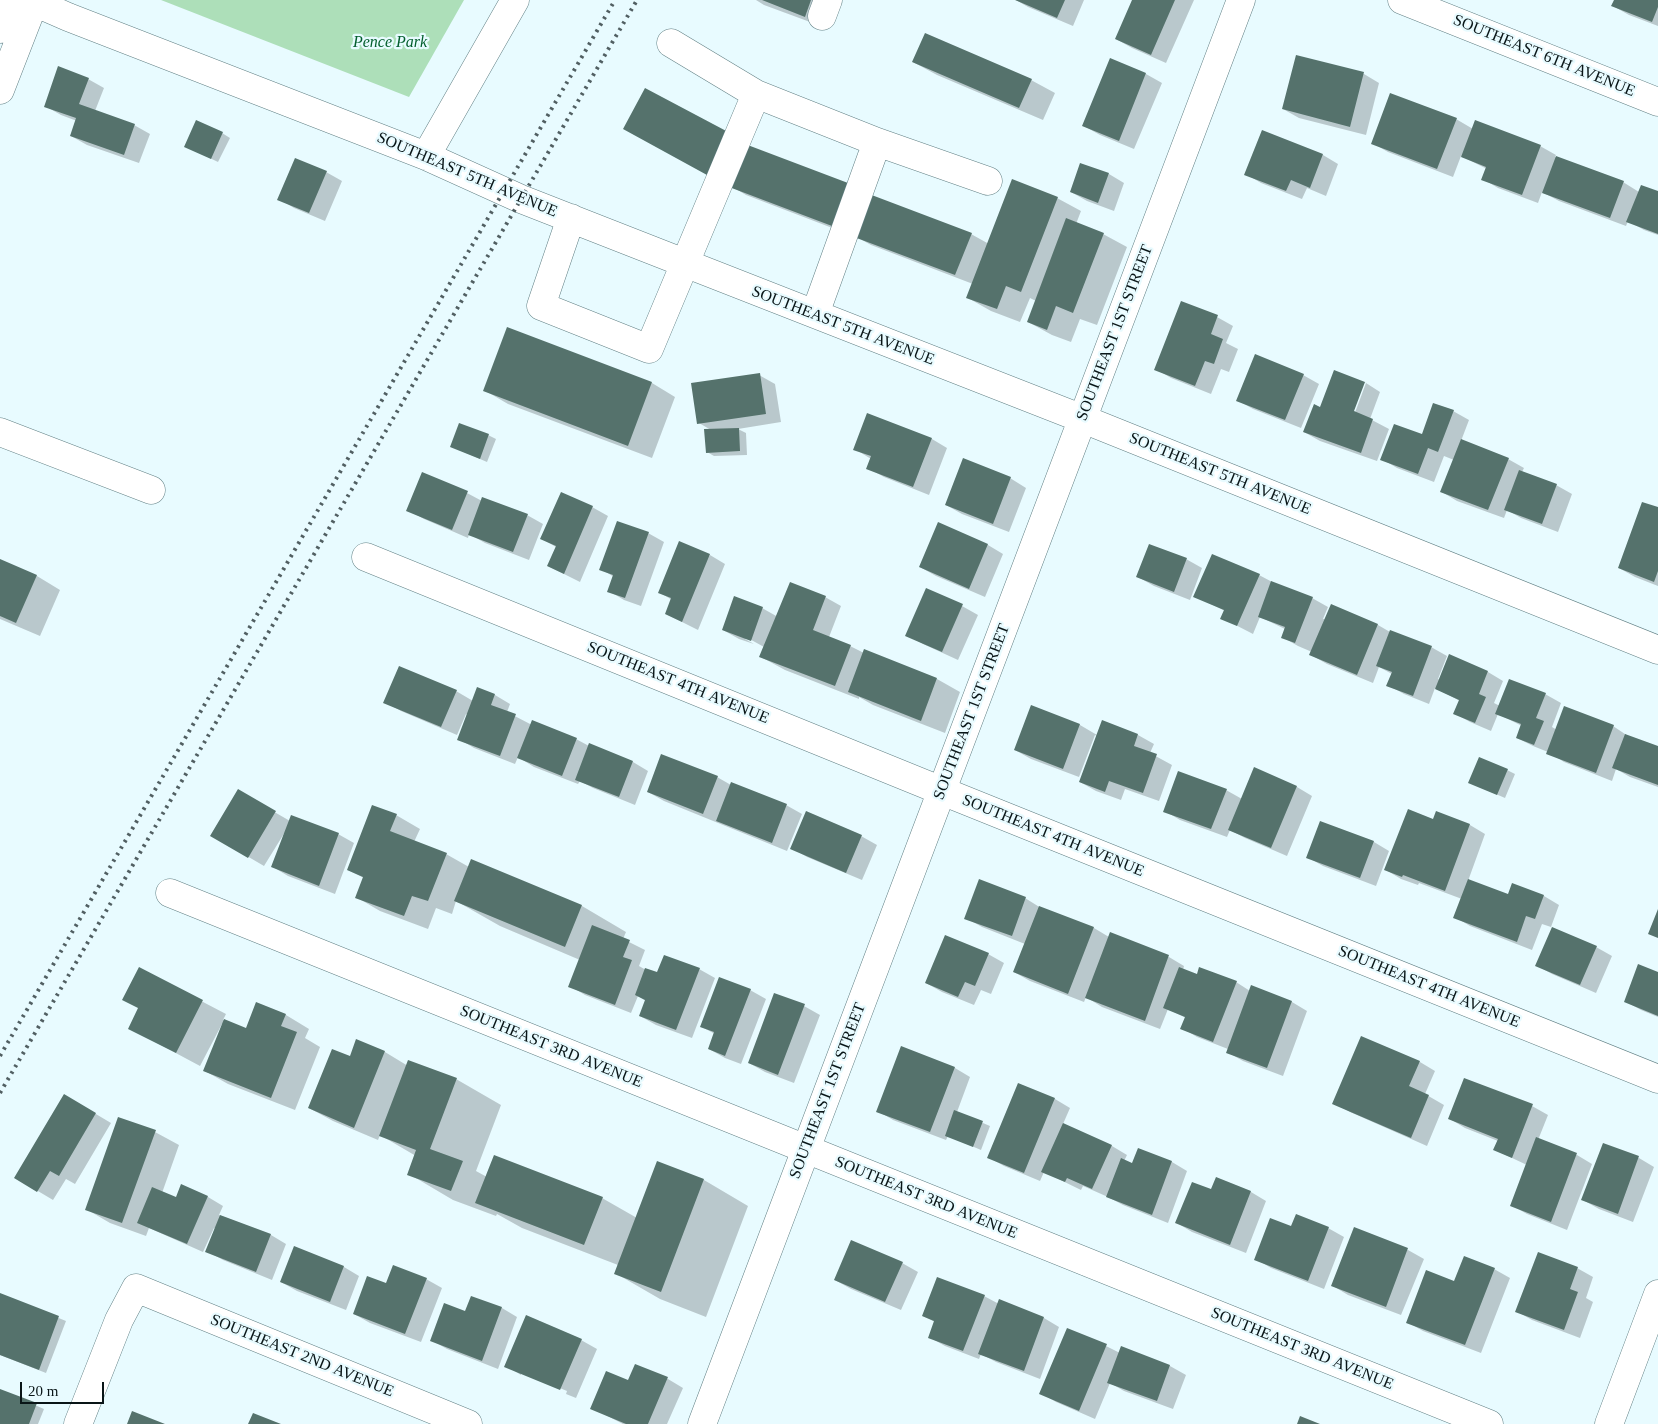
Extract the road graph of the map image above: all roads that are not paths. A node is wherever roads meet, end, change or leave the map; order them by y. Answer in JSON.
{"nodes":[{"id":1,"x":27,"y":0,"type":"edge"},
{"id":2,"x":515,"y":0,"type":"edge"},
{"id":3,"x":1241,"y":0,"type":"edge"},
{"id":4,"x":1402,"y":0,"type":"edge"},
{"id":5,"x":0,"y":29,"type":"edge"},
{"id":6,"x":671,"y":43,"type":"dead end"},
{"id":7,"x":0,"y":90,"type":"edge"},
{"id":8,"x":756,"y":94,"type":"junction"},
{"id":9,"x":1658,"y":102,"type":"edge"},
{"id":10,"x":877,"y":142,"type":"junction"},
{"id":11,"x":426,"y":156,"type":"junction"},
{"id":12,"x":988,"y":181,"type":"dead end"},
{"id":13,"x":571,"y":218,"type":"junction"},
{"id":14,"x":686,"y":264,"type":"junction"},
{"id":15,"x":814,"y":314,"type":"junction"},
{"id":16,"x":1083,"y":420,"type":"junction"},
{"id":17,"x":0,"y":432,"type":"edge"},
{"id":18,"x":152,"y":490,"type":"dead end"},
{"id":19,"x":366,"y":556,"type":"dead end"},
{"id":20,"x":1658,"y":650,"type":"edge"},
{"id":21,"x":942,"y":791,"type":"junction"},
{"id":22,"x":170,"y":893,"type":"dead end"},
{"id":23,"x":1658,"y":1079,"type":"edge"},
{"id":24,"x":805,"y":1150,"type":"junction"},
{"id":25,"x":1658,"y":1294,"type":"edge"},
{"id":26,"x":78,"y":1424,"type":"edge"},
{"id":27,"x":468,"y":1424,"type":"edge"},
{"id":28,"x":702,"y":1424,"type":"edge"},
{"id":29,"x":1488,"y":1424,"type":"edge"},
{"id":30,"x":1609,"y":1424,"type":"edge"}],
"edges":[{"from":1,"to":5,"type":"street"},
{"from":1,"to":7,"type":"street"},
{"from":1,"to":11,"type":"street","name":"SOUTHEAST 5TH AVENUE"},
{"from":2,"to":11,"type":"street"},
{"from":3,"to":16,"type":"street","name":"SOUTHEAST 1ST STREET"},
{"from":4,"to":9,"type":"street","name":"SOUTHEAST 6TH AVENUE"},
{"from":6,"to":8,"type":"street"},
{"from":8,"to":10,"type":"street"},
{"from":8,"to":14,"type":"street"},
{"from":10,"to":12,"type":"street"},
{"from":10,"to":15,"type":"street"},
{"from":11,"to":13,"type":"street","name":"SOUTHEAST 5TH AVENUE"},
{"from":13,"to":14,"type":"street","name":"SOUTHEAST 5TH AVENUE"},
{"from":13,"to":14,"type":"street"},
{"from":14,"to":15,"type":"street","name":"SOUTHEAST 5TH AVENUE"},
{"from":15,"to":16,"type":"street","name":"SOUTHEAST 5TH AVENUE"},
{"from":16,"to":20,"type":"street","name":"SOUTHEAST 5TH AVENUE"},
{"from":16,"to":21,"type":"street","name":"SOUTHEAST 1ST STREET"},
{"from":17,"to":18,"type":"street"},
{"from":19,"to":21,"type":"street","name":"SOUTHEAST 4TH AVENUE"},
{"from":21,"to":23,"type":"street","name":"SOUTHEAST 4TH AVENUE"},
{"from":21,"to":24,"type":"street","name":"SOUTHEAST 1ST STREET"},
{"from":22,"to":24,"type":"street","name":"SOUTHEAST 3RD AVENUE"},
{"from":24,"to":28,"type":"street","name":"SOUTHEAST 1ST STREET"},
{"from":24,"to":29,"type":"street","name":"SOUTHEAST 3RD AVENUE"},
{"from":25,"to":30,"type":"street"},
{"from":26,"to":27,"type":"street","name":"SOUTHEAST 2ND AVENUE"}]}
